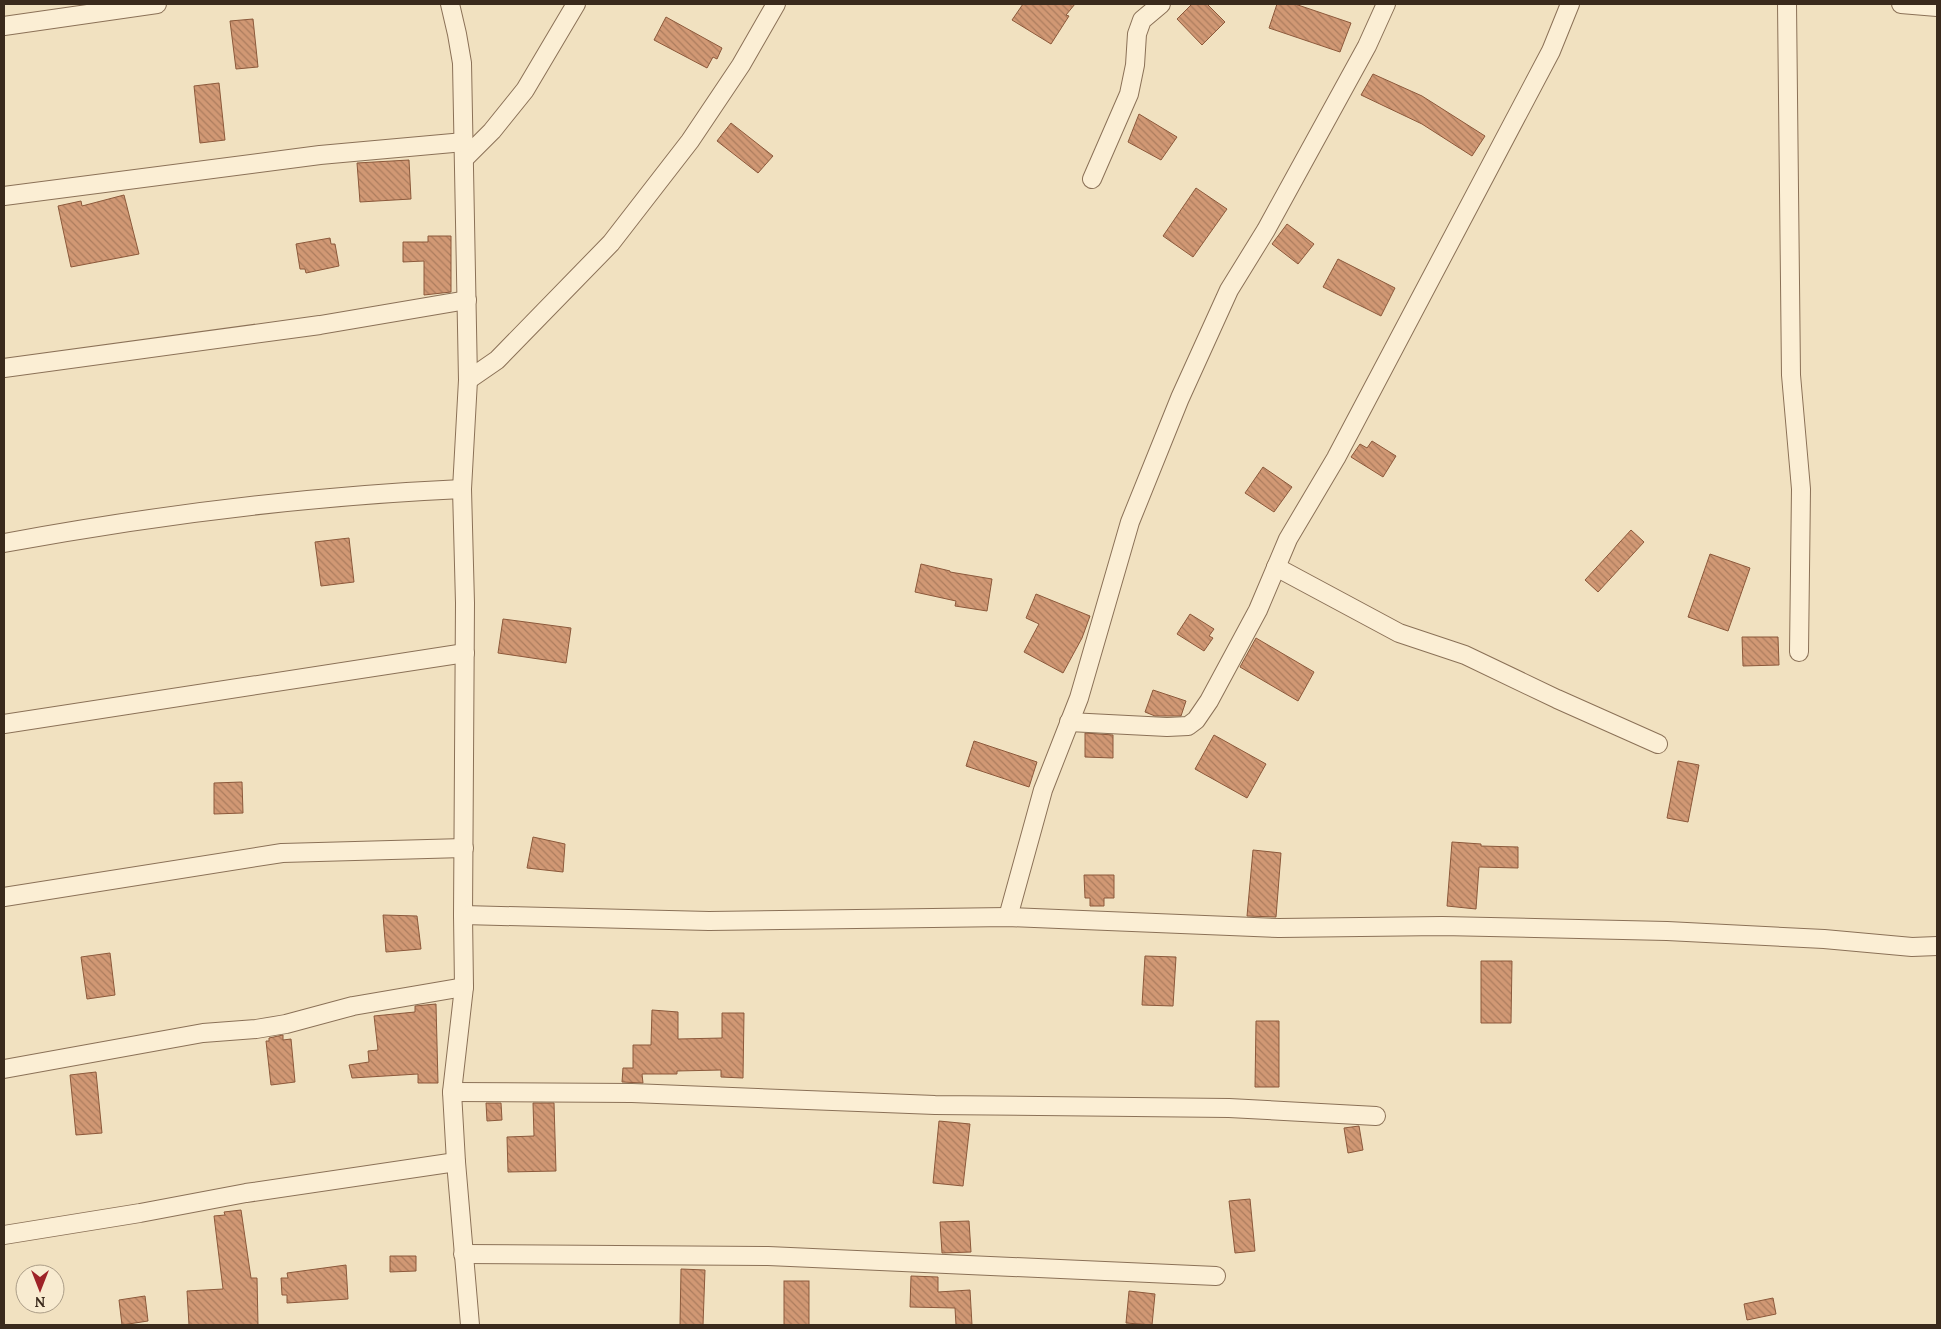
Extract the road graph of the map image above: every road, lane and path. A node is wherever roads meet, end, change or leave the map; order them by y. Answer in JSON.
{"nodes":[{"id":1,"x":157,"y":4,"type":"edge"},
{"id":2,"x":450,"y":4,"type":"edge"},
{"id":3,"x":576,"y":4,"type":"edge"},
{"id":4,"x":776,"y":4,"type":"edge"},
{"id":5,"x":1161,"y":4,"type":"edge"},
{"id":6,"x":1386,"y":4,"type":"edge"},
{"id":7,"x":1570,"y":4,"type":"edge"},
{"id":8,"x":1787,"y":4,"type":"edge"},
{"id":9,"x":1901,"y":4,"type":"edge"},
{"id":10,"x":1937,"y":7,"type":"edge"},
{"id":11,"x":4,"y":26,"type":"edge"},
{"id":12,"x":464,"y":150,"type":"junction"},
{"id":13,"x":1092,"y":179,"type":"dead end"},
{"id":14,"x":4,"y":196,"type":"edge"},
{"id":15,"x":467,"y":300,"type":"junction"},
{"id":16,"x":4,"y":368,"type":"edge"},
{"id":17,"x":468,"y":380,"type":"junction"},
{"id":18,"x":462,"y":489,"type":"junction"},
{"id":19,"x":4,"y":543,"type":"edge"},
{"id":20,"x":1276,"y":567,"type":"junction"},
{"id":21,"x":1799,"y":652,"type":"dead end"},
{"id":22,"x":465,"y":654,"type":"junction"},
{"id":23,"x":1069,"y":722,"type":"junction"},
{"id":24,"x":4,"y":724,"type":"edge"},
{"id":25,"x":1658,"y":744,"type":"dead end"},
{"id":26,"x":464,"y":848,"type":"junction"},
{"id":27,"x":4,"y":897,"type":"edge"},
{"id":28,"x":463,"y":914,"type":"junction"},
{"id":29,"x":1008,"y":917,"type":"junction"},
{"id":30,"x":1937,"y":946,"type":"edge"},
{"id":31,"x":464,"y":987,"type":"junction"},
{"id":32,"x":4,"y":1069,"type":"edge"},
{"id":33,"x":452,"y":1092,"type":"junction"},
{"id":34,"x":1376,"y":1116,"type":"dead end"},
{"id":35,"x":456,"y":1162,"type":"junction"},
{"id":36,"x":4,"y":1235,"type":"edge"},
{"id":37,"x":463,"y":1254,"type":"junction"},
{"id":38,"x":1216,"y":1276,"type":"dead end"},
{"id":39,"x":470,"y":1325,"type":"edge"}],
"edges":[{"from":1,"to":11,"type":"street"},
{"from":2,"to":12,"type":"street"},
{"from":3,"to":12,"type":"street"},
{"from":4,"to":17,"type":"street"},
{"from":5,"to":13,"type":"street"},
{"from":6,"to":23,"type":"street"},
{"from":7,"to":20,"type":"street"},
{"from":8,"to":21,"type":"street"},
{"from":9,"to":10,"type":"street"},
{"from":12,"to":14,"type":"street"},
{"from":12,"to":15,"type":"street"},
{"from":15,"to":16,"type":"street"},
{"from":15,"to":17,"type":"street"},
{"from":17,"to":18,"type":"street"},
{"from":18,"to":19,"type":"street"},
{"from":18,"to":22,"type":"street"},
{"from":20,"to":23,"type":"street"},
{"from":20,"to":25,"type":"street"},
{"from":22,"to":24,"type":"street"},
{"from":22,"to":26,"type":"street"},
{"from":23,"to":29,"type":"street"},
{"from":26,"to":27,"type":"street"},
{"from":26,"to":28,"type":"street"},
{"from":28,"to":29,"type":"street"},
{"from":28,"to":31,"type":"street"},
{"from":29,"to":30,"type":"street"},
{"from":31,"to":32,"type":"street"},
{"from":31,"to":33,"type":"street"},
{"from":33,"to":34,"type":"street"},
{"from":33,"to":35,"type":"street"},
{"from":35,"to":36,"type":"street"},
{"from":35,"to":37,"type":"street"},
{"from":37,"to":38,"type":"street"},
{"from":37,"to":39,"type":"street"}]}
